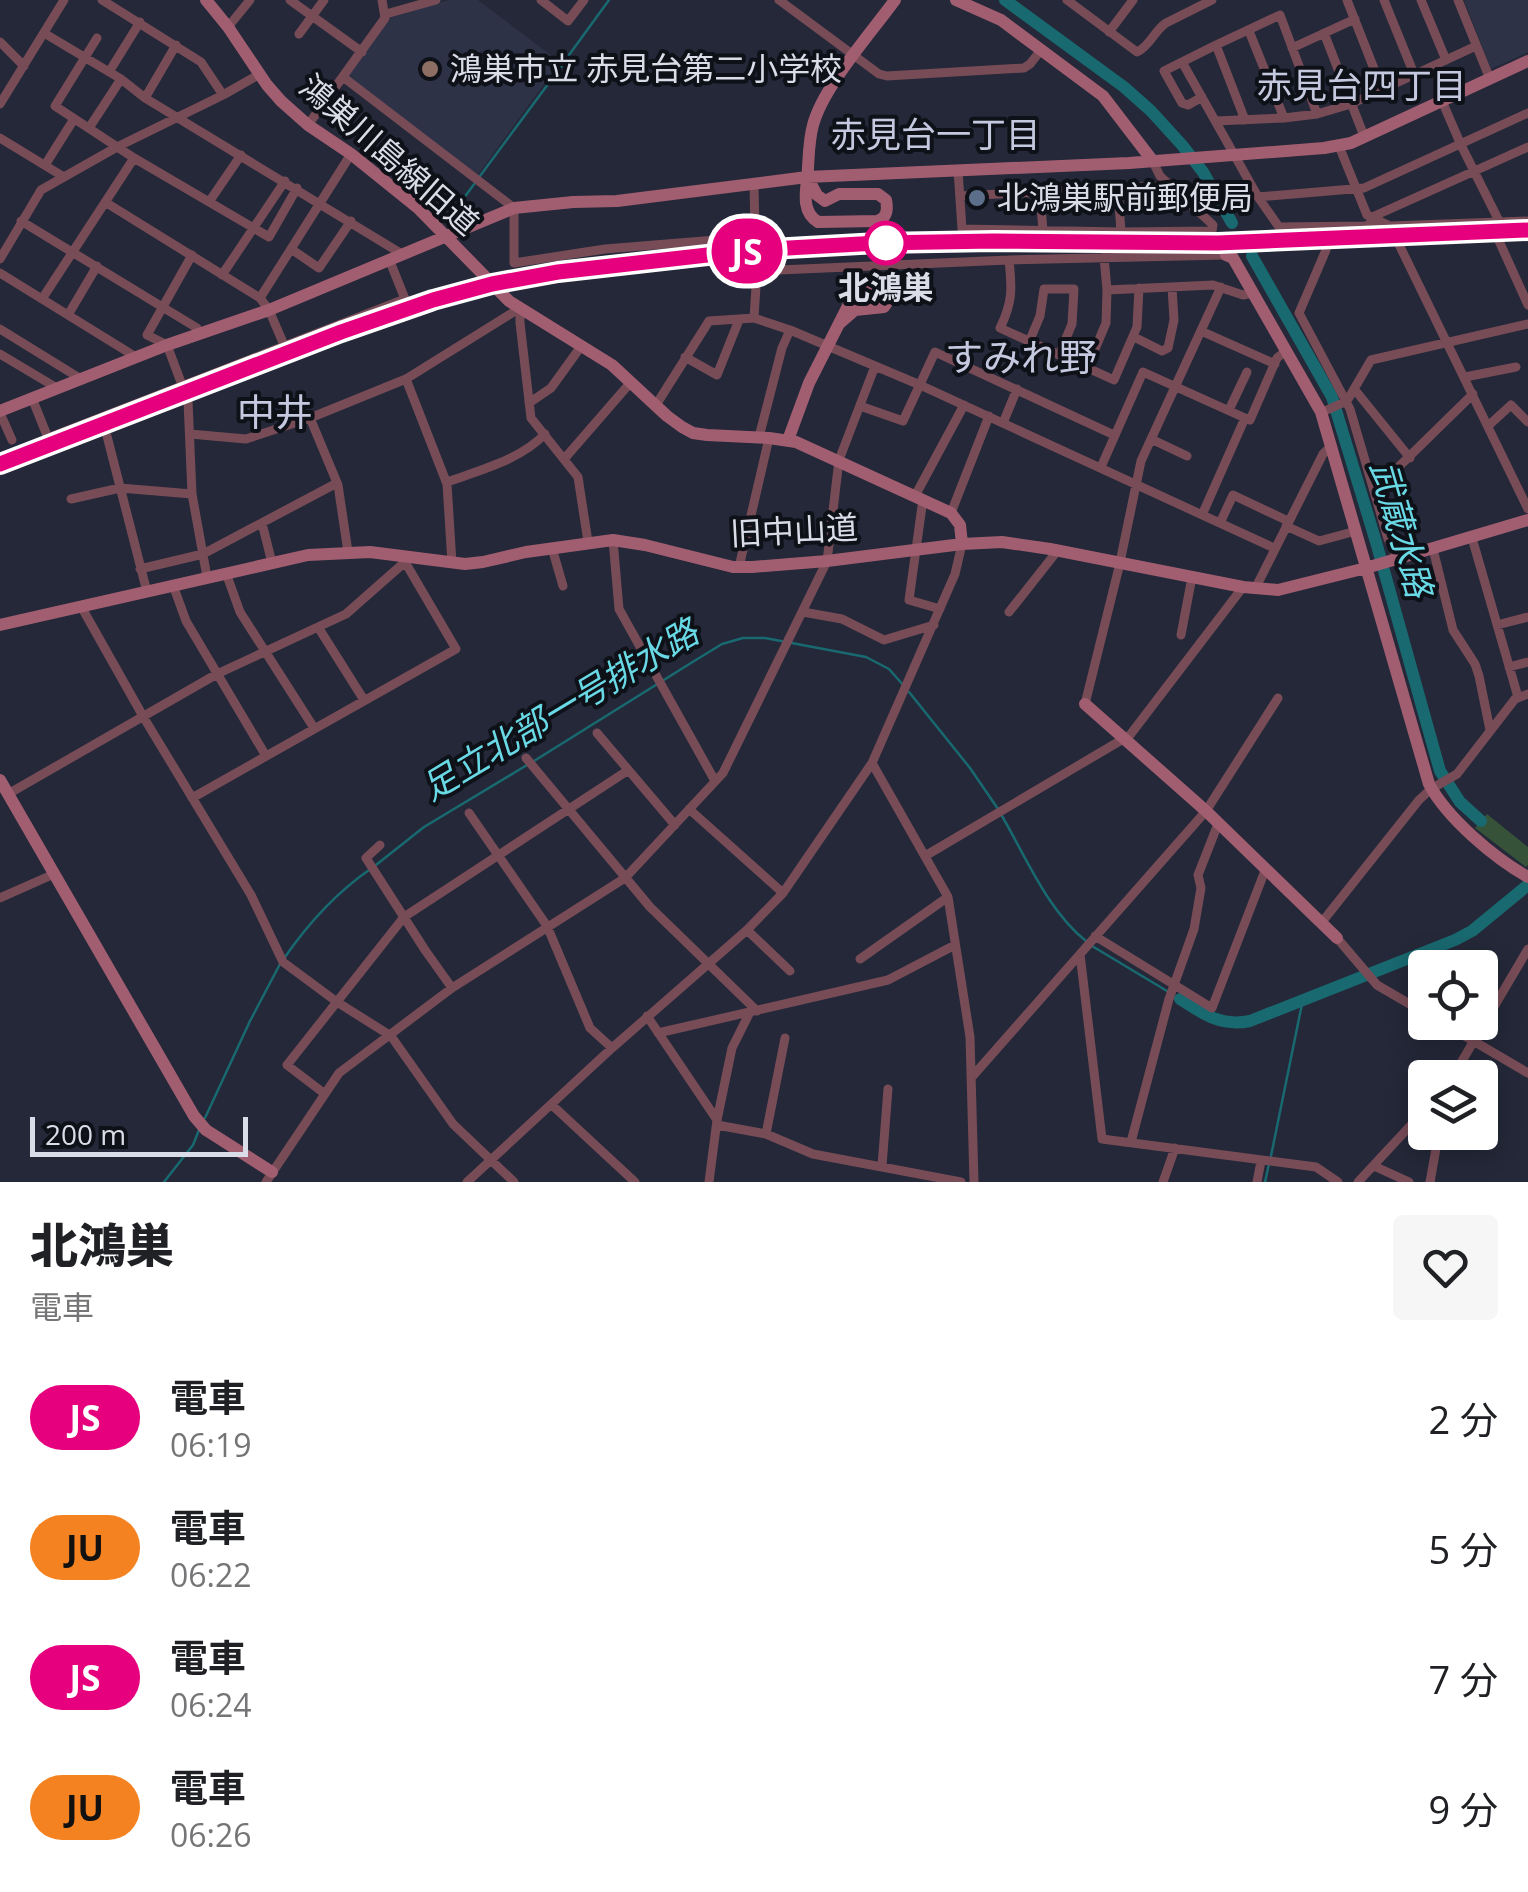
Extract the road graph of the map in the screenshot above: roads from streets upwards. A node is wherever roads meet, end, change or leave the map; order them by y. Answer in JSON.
{"nodes":[{"id":1,"x":64,"y":0,"type":"edge"},
{"id":2,"x":102,"y":0,"type":"edge"},
{"id":3,"x":206,"y":0,"type":"edge"},
{"id":4,"x":250,"y":0,"type":"edge"},
{"id":5,"x":290,"y":0,"type":"edge"},
{"id":6,"x":324,"y":0,"type":"edge"},
{"id":7,"x":382,"y":0,"type":"edge"},
{"id":8,"x":436,"y":0,"type":"edge"},
{"id":9,"x":541,"y":0,"type":"edge"},
{"id":10,"x":584,"y":0,"type":"edge"},
{"id":11,"x":779,"y":0,"type":"edge"},
{"id":12,"x":895,"y":0,"type":"edge"},
{"id":13,"x":956,"y":0,"type":"edge"},
{"id":14,"x":1067,"y":0,"type":"edge"},
{"id":15,"x":1089,"y":0,"type":"edge"},
{"id":16,"x":1133,"y":0,"type":"edge"},
{"id":17,"x":1212,"y":0,"type":"edge"},
{"id":18,"x":1347,"y":0,"type":"edge"},
{"id":19,"x":1384,"y":0,"type":"edge"},
{"id":20,"x":1421,"y":0,"type":"edge"},
{"id":21,"x":1458,"y":0,"type":"edge"},
{"id":22,"x":422,"y":2,"type":"edge"},
{"id":23,"x":1081,"y":10,"type":"junction"},
{"id":24,"x":386,"y":14,"type":"junction"},
{"id":25,"x":312,"y":16,"type":"junction"},
{"id":26,"x":1355,"y":19,"type":"junction"},
{"id":27,"x":140,"y":22,"type":"junction"},
{"id":28,"x":228,"y":27,"type":"junction"},
{"id":29,"x":1249,"y":31,"type":"junction"},
{"id":30,"x":1109,"y":32,"type":"junction"},
{"id":31,"x":44,"y":33,"type":"junction"},
{"id":32,"x":299,"y":34,"type":"dead end"},
{"id":33,"x":1324,"y":34,"type":"junction"},
{"id":34,"x":97,"y":38,"type":"dead end"},
{"id":35,"x":0,"y":42,"type":"edge"},
{"id":36,"x":1216,"y":45,"type":"junction"},
{"id":37,"x":176,"y":46,"type":"junction"},
{"id":38,"x":1476,"y":46,"type":"junction"},
{"id":39,"x":1292,"y":48,"type":"junction"},
{"id":40,"x":1041,"y":50,"type":"junction"},
{"id":41,"x":362,"y":52,"type":"junction"},
{"id":42,"x":855,"y":56,"type":"junction"},
{"id":43,"x":86,"y":58,"type":"junction"},
{"id":44,"x":1446,"y":60,"type":"junction"},
{"id":45,"x":1528,"y":61,"type":"edge"},
{"id":46,"x":1182,"y":62,"type":"junction"},
{"id":47,"x":24,"y":66,"type":"junction"},
{"id":48,"x":109,"y":72,"type":"junction"},
{"id":49,"x":260,"y":74,"type":"junction"},
{"id":50,"x":1414,"y":74,"type":"junction"},
{"id":51,"x":343,"y":77,"type":"junction"},
{"id":52,"x":121,"y":79,"type":"junction"},
{"id":53,"x":1490,"y":79,"type":"junction"},
{"id":54,"x":1382,"y":89,"type":"junction"},
{"id":55,"x":223,"y":95,"type":"junction"},
{"id":56,"x":1202,"y":97,"type":"junction"},
{"id":57,"x":145,"y":98,"type":"junction"},
{"id":58,"x":1442,"y":101,"type":"junction"},
{"id":59,"x":0,"y":104,"type":"edge"},
{"id":60,"x":1351,"y":104,"type":"junction"},
{"id":61,"x":1317,"y":114,"type":"junction"},
{"id":62,"x":1528,"y":114,"type":"edge"},
{"id":63,"x":74,"y":118,"type":"junction"},
{"id":64,"x":178,"y":118,"type":"junction"},
{"id":65,"x":1284,"y":118,"type":"junction"},
{"id":66,"x":1244,"y":120,"type":"junction"},
{"id":67,"x":1216,"y":121,"type":"junction"},
{"id":68,"x":308,"y":125,"type":"junction"},
{"id":69,"x":89,"y":128,"type":"junction"},
{"id":70,"x":1364,"y":136,"type":"junction"},
{"id":71,"x":0,"y":138,"type":"edge"},
{"id":72,"x":1461,"y":145,"type":"junction"},
{"id":73,"x":1339,"y":146,"type":"junction"},
{"id":74,"x":117,"y":147,"type":"junction"},
{"id":75,"x":1528,"y":147,"type":"edge"},
{"id":76,"x":351,"y":154,"type":"junction"},
{"id":77,"x":241,"y":155,"type":"junction"},
{"id":78,"x":1237,"y":156,"type":"junction"},
{"id":79,"x":134,"y":158,"type":"junction"},
{"id":80,"x":1154,"y":160,"type":"junction"},
{"id":81,"x":45,"y":165,"type":"junction"},
{"id":82,"x":958,"y":170,"type":"junction"},
{"id":83,"x":1474,"y":170,"type":"junction"},
{"id":84,"x":64,"y":176,"type":"junction"},
{"id":85,"x":807,"y":177,"type":"junction"},
{"id":86,"x":285,"y":181,"type":"junction"},
{"id":87,"x":1167,"y":182,"type":"junction"},
{"id":88,"x":754,"y":184,"type":"junction"},
{"id":89,"x":296,"y":188,"type":"junction"},
{"id":90,"x":1118,"y":188,"type":"junction"},
{"id":91,"x":1356,"y":190,"type":"junction"},
{"id":92,"x":1040,"y":192,"type":"junction"},
{"id":93,"x":960,"y":196,"type":"junction"},
{"id":94,"x":1258,"y":197,"type":"junction"},
{"id":95,"x":105,"y":202,"type":"junction"},
{"id":96,"x":209,"y":202,"type":"junction"},
{"id":97,"x":321,"y":203,"type":"junction"},
{"id":98,"x":514,"y":208,"type":"junction"},
{"id":99,"x":1374,"y":220,"type":"junction"},
{"id":100,"x":21,"y":221,"type":"junction"},
{"id":101,"x":350,"y":221,"type":"junction"},
{"id":102,"x":1499,"y":221,"type":"junction"},
{"id":103,"x":1528,"y":221,"type":"edge"},
{"id":104,"x":1390,"y":226,"type":"junction"},
{"id":105,"x":252,"y":230,"type":"junction"},
{"id":106,"x":1043,"y":231,"type":"junction"},
{"id":107,"x":1121,"y":232,"type":"junction"},
{"id":108,"x":445,"y":236,"type":"junction"},
{"id":109,"x":1499,"y":241,"type":"dead end"},
{"id":110,"x":291,"y":250,"type":"junction"},
{"id":111,"x":1326,"y":250,"type":"dead end"},
{"id":112,"x":73,"y":251,"type":"junction"},
{"id":113,"x":192,"y":255,"type":"junction"},
{"id":114,"x":1226,"y":255,"type":"joint"},
{"id":115,"x":396,"y":256,"type":"junction"},
{"id":116,"x":1104,"y":257,"type":"junction"},
{"id":117,"x":0,"y":259,"type":"edge"},
{"id":118,"x":1009,"y":260,"type":"junction"},
{"id":119,"x":98,"y":266,"type":"junction"},
{"id":120,"x":0,"y":273,"type":"edge"},
{"id":121,"x":222,"y":275,"type":"junction"},
{"id":122,"x":1172,"y":286,"type":"junction"},
{"id":123,"x":1221,"y":286,"type":"junction"},
{"id":124,"x":1139,"y":288,"type":"junction"},
{"id":125,"x":1108,"y":290,"type":"junction"},
{"id":126,"x":1254,"y":293,"type":"junction"},
{"id":127,"x":42,"y":299,"type":"junction"},
{"id":128,"x":265,"y":304,"type":"junction"},
{"id":129,"x":1528,"y":305,"type":"edge"},
{"id":130,"x":163,"y":306,"type":"junction"},
{"id":131,"x":520,"y":308,"type":"junction"},
{"id":132,"x":68,"y":315,"type":"junction"},
{"id":133,"x":754,"y":318,"type":"junction"},
{"id":134,"x":739,"y":320,"type":"junction"},
{"id":135,"x":840,"y":323,"type":"dead end"},
{"id":136,"x":1528,"y":324,"type":"edge"},
{"id":137,"x":0,"y":329,"type":"edge"},
{"id":138,"x":790,"y":330,"type":"junction"},
{"id":139,"x":1201,"y":331,"type":"junction"},
{"id":140,"x":199,"y":334,"type":"junction"},
{"id":141,"x":1134,"y":337,"type":"junction"},
{"id":142,"x":1029,"y":342,"type":"junction"},
{"id":143,"x":1448,"y":342,"type":"junction"},
{"id":144,"x":167,"y":345,"type":"junction"},
{"id":145,"x":582,"y":345,"type":"junction"},
{"id":146,"x":284,"y":346,"type":"junction"},
{"id":147,"x":828,"y":347,"type":"junction"},
{"id":148,"x":1287,"y":350,"type":"junction"},
{"id":149,"x":0,"y":354,"type":"edge"},
{"id":150,"x":1058,"y":355,"type":"junction"},
{"id":151,"x":136,"y":357,"type":"junction"},
{"id":152,"x":685,"y":358,"type":"junction"},
{"id":153,"x":1274,"y":364,"type":"junction"},
{"id":154,"x":875,"y":366,"type":"junction"},
{"id":155,"x":1087,"y":368,"type":"junction"},
{"id":156,"x":1516,"y":368,"type":"dead end"},
{"id":157,"x":1247,"y":372,"type":"dead end"},
{"id":158,"x":1464,"y":377,"type":"junction"},
{"id":159,"x":80,"y":379,"type":"junction"},
{"id":160,"x":406,"y":380,"type":"junction"},
{"id":161,"x":631,"y":382,"type":"junction"},
{"id":162,"x":183,"y":385,"type":"junction"},
{"id":163,"x":920,"y":385,"type":"junction"},
{"id":164,"x":1175,"y":387,"type":"junction"},
{"id":165,"x":57,"y":388,"type":"junction"},
{"id":166,"x":1017,"y":389,"type":"junction"},
{"id":167,"x":1355,"y":390,"type":"junction"},
{"id":168,"x":1473,"y":394,"type":"junction"},
{"id":169,"x":32,"y":398,"type":"junction"},
{"id":170,"x":529,"y":402,"type":"junction"},
{"id":171,"x":1345,"y":402,"type":"junction"},
{"id":172,"x":656,"y":405,"type":"junction"},
{"id":173,"x":964,"y":405,"type":"junction"},
{"id":174,"x":860,"y":406,"type":"junction"},
{"id":175,"x":1228,"y":410,"type":"junction"},
{"id":176,"x":1324,"y":411,"type":"junction"},
{"id":177,"x":0,"y":412,"type":"edge"},
{"id":178,"x":989,"y":416,"type":"junction"},
{"id":179,"x":310,"y":418,"type":"junction"},
{"id":180,"x":1245,"y":418,"type":"junction"},
{"id":181,"x":1528,"y":422,"type":"edge"},
{"id":182,"x":1003,"y":423,"type":"junction"},
{"id":183,"x":1488,"y":426,"type":"junction"},
{"id":184,"x":190,"y":434,"type":"junction"},
{"id":185,"x":544,"y":434,"type":"junction"},
{"id":186,"x":1114,"y":435,"type":"junction"},
{"id":187,"x":107,"y":436,"type":"dead end"},
{"id":188,"x":764,"y":438,"type":"junction"},
{"id":189,"x":1151,"y":439,"type":"junction"},
{"id":190,"x":12,"y":440,"type":"dead end"},
{"id":191,"x":788,"y":440,"type":"junction"},
{"id":192,"x":1332,"y":446,"type":"junction"},
{"id":193,"x":1187,"y":456,"type":"dead end"},
{"id":194,"x":565,"y":458,"type":"junction"},
{"id":195,"x":1410,"y":458,"type":"junction"},
{"id":196,"x":839,"y":460,"type":"junction"},
{"id":197,"x":1100,"y":467,"type":"junction"},
{"id":198,"x":447,"y":482,"type":"junction"},
{"id":199,"x":338,"y":483,"type":"junction"},
{"id":200,"x":1136,"y":484,"type":"junction"},
{"id":201,"x":120,"y":488,"type":"junction"},
{"id":202,"x":1375,"y":490,"type":"junction"},
{"id":203,"x":192,"y":494,"type":"junction"},
{"id":204,"x":919,"y":498,"type":"junction"},
{"id":205,"x":71,"y":499,"type":"dead end"},
{"id":206,"x":1528,"y":509,"type":"edge"},
{"id":207,"x":951,"y":512,"type":"junction"},
{"id":208,"x":1202,"y":515,"type":"junction"},
{"id":209,"x":1528,"y":520,"type":"edge"},
{"id":210,"x":1220,"y":523,"type":"junction"},
{"id":211,"x":1287,"y":523,"type":"junction"},
{"id":212,"x":262,"y":524,"type":"junction"},
{"id":213,"x":1356,"y":531,"type":"junction"},
{"id":214,"x":1472,"y":538,"type":"junction"},
{"id":215,"x":613,"y":540,"type":"junction"},
{"id":216,"x":588,"y":542,"type":"junction"},
{"id":217,"x":962,"y":544,"type":"junction"},
{"id":218,"x":552,"y":548,"type":"junction"},
{"id":219,"x":1274,"y":548,"type":"junction"},
{"id":220,"x":1433,"y":549,"type":"junction"},
{"id":221,"x":914,"y":550,"type":"junction"},
{"id":222,"x":1058,"y":550,"type":"junction"},
{"id":223,"x":348,"y":552,"type":"junction"},
{"id":224,"x":203,"y":554,"type":"junction"},
{"id":225,"x":405,"y":560,"type":"junction"},
{"id":226,"x":1395,"y":560,"type":"junction"},
{"id":227,"x":828,"y":561,"type":"junction"},
{"id":228,"x":272,"y":562,"type":"junction"},
{"id":229,"x":1120,"y":562,"type":"junction"},
{"id":230,"x":452,"y":563,"type":"junction"},
{"id":231,"x":739,"y":567,"type":"junction"},
{"id":232,"x":1368,"y":568,"type":"junction"},
{"id":233,"x":140,"y":569,"type":"junction"},
{"id":234,"x":226,"y":573,"type":"junction"},
{"id":235,"x":207,"y":577,"type":"junction"},
{"id":236,"x":1192,"y":578,"type":"junction"},
{"id":237,"x":173,"y":585,"type":"junction"},
{"id":238,"x":562,"y":586,"type":"dead end"},
{"id":239,"x":1249,"y":588,"type":"junction"},
{"id":240,"x":147,"y":592,"type":"junction"},
{"id":241,"x":82,"y":608,"type":"junction"},
{"id":242,"x":940,"y":609,"type":"junction"},
{"id":243,"x":802,"y":612,"type":"junction"},
{"id":244,"x":1009,"y":612,"type":"dead end"},
{"id":245,"x":1528,"y":617,"type":"edge"},
{"id":246,"x":0,"y":624,"type":"edge"},
{"id":247,"x":934,"y":625,"type":"junction"},
{"id":248,"x":1497,"y":626,"type":"junction"},
{"id":249,"x":318,"y":627,"type":"junction"},
{"id":250,"x":1182,"y":635,"type":"dead end"},
{"id":251,"x":264,"y":652,"type":"junction"},
{"id":252,"x":1528,"y":662,"type":"edge"},
{"id":253,"x":1509,"y":667,"type":"junction"},
{"id":254,"x":217,"y":674,"type":"junction"},
{"id":255,"x":1523,"y":696,"type":"edge"},
{"id":256,"x":1278,"y":698,"type":"dead end"},
{"id":257,"x":364,"y":700,"type":"junction"},
{"id":258,"x":1085,"y":704,"type":"joint"},
{"id":259,"x":144,"y":718,"type":"junction"},
{"id":260,"x":314,"y":728,"type":"junction"},
{"id":261,"x":1490,"y":730,"type":"junction"},
{"id":262,"x":596,"y":733,"type":"dead end"},
{"id":263,"x":1125,"y":739,"type":"junction"},
{"id":264,"x":266,"y":756,"type":"junction"},
{"id":265,"x":529,"y":761,"type":"dead end"},
{"id":266,"x":872,"y":763,"type":"junction"},
{"id":267,"x":627,"y":771,"type":"junction"},
{"id":268,"x":0,"y":780,"type":"edge"},
{"id":269,"x":716,"y":781,"type":"junction"},
{"id":270,"x":1434,"y":787,"type":"junction"},
{"id":271,"x":8,"y":794,"type":"junction"},
{"id":272,"x":192,"y":798,"type":"junction"},
{"id":273,"x":568,"y":810,"type":"junction"},
{"id":274,"x":690,"y":810,"type":"junction"},
{"id":275,"x":1206,"y":812,"type":"junction"},
{"id":276,"x":469,"y":813,"type":"dead end"},
{"id":277,"x":1218,"y":824,"type":"junction"},
{"id":278,"x":675,"y":825,"type":"junction"},
{"id":279,"x":380,"y":845,"type":"dead end"},
{"id":280,"x":499,"y":856,"type":"junction"},
{"id":281,"x":925,"y":856,"type":"junction"},
{"id":282,"x":1266,"y":868,"type":"junction"},
{"id":283,"x":54,"y":874,"type":"junction"},
{"id":284,"x":1527,"y":877,"type":"edge"},
{"id":285,"x":625,"y":878,"type":"junction"},
{"id":286,"x":784,"y":893,"type":"junction"},
{"id":287,"x":948,"y":897,"type":"junction"},
{"id":288,"x":0,"y":898,"type":"edge"},
{"id":289,"x":404,"y":917,"type":"junction"},
{"id":290,"x":1322,"y":922,"type":"junction"},
{"id":291,"x":547,"y":926,"type":"junction"},
{"id":292,"x":747,"y":930,"type":"junction"},
{"id":293,"x":1337,"y":938,"type":"joint"},
{"id":294,"x":955,"y":945,"type":"junction"},
{"id":295,"x":1088,"y":945,"type":"junction"},
{"id":296,"x":1528,"y":949,"type":"edge"},
{"id":297,"x":860,"y":959,"type":"dead end"},
{"id":298,"x":708,"y":964,"type":"junction"},
{"id":299,"x":790,"y":970,"type":"dead end"},
{"id":300,"x":1174,"y":986,"type":"junction"},
{"id":301,"x":452,"y":988,"type":"junction"},
{"id":302,"x":337,"y":1002,"type":"junction"},
{"id":303,"x":1408,"y":1003,"type":"edge"},
{"id":304,"x":754,"y":1012,"type":"junction"},
{"id":305,"x":648,"y":1016,"type":"junction"},
{"id":306,"x":658,"y":1034,"type":"junction"},
{"id":307,"x":391,"y":1036,"type":"junction"},
{"id":308,"x":786,"y":1038,"type":"dead end"},
{"id":309,"x":1471,"y":1040,"type":"edge"},
{"id":310,"x":1474,"y":1042,"type":"junction"},
{"id":311,"x":612,"y":1048,"type":"junction"},
{"id":312,"x":1463,"y":1060,"type":"edge"},
{"id":313,"x":1528,"y":1074,"type":"edge"},
{"id":314,"x":971,"y":1078,"type":"junction"},
{"id":315,"x":888,"y":1088,"type":"dead end"},
{"id":316,"x":324,"y":1094,"type":"junction"},
{"id":317,"x":552,"y":1105,"type":"junction"},
{"id":318,"x":717,"y":1123,"type":"junction"},
{"id":319,"x":1408,"y":1129,"type":"edge"},
{"id":320,"x":766,"y":1134,"type":"junction"},
{"id":321,"x":1131,"y":1142,"type":"junction"},
{"id":322,"x":1175,"y":1148,"type":"junction"},
{"id":323,"x":1436,"y":1150,"type":"edge"},
{"id":324,"x":490,"y":1160,"type":"junction"},
{"id":325,"x":1261,"y":1161,"type":"junction"},
{"id":326,"x":882,"y":1166,"type":"junction"},
{"id":327,"x":1374,"y":1166,"type":"junction"},
{"id":328,"x":273,"y":1179,"type":"edge"},
{"id":329,"x":467,"y":1182,"type":"edge"},
{"id":330,"x":514,"y":1182,"type":"edge"},
{"id":331,"x":635,"y":1182,"type":"edge"},
{"id":332,"x":709,"y":1182,"type":"edge"},
{"id":333,"x":962,"y":1182,"type":"edge"},
{"id":334,"x":974,"y":1182,"type":"edge"},
{"id":335,"x":1164,"y":1182,"type":"edge"},
{"id":336,"x":1256,"y":1182,"type":"edge"},
{"id":337,"x":1338,"y":1182,"type":"edge"},
{"id":338,"x":1358,"y":1182,"type":"edge"},
{"id":339,"x":1409,"y":1182,"type":"edge"},
{"id":340,"x":1430,"y":1182,"type":"edge"}],
"edges":[{"from":1,"to":31,"type":"street"},
{"from":2,"to":27,"type":"street"},
{"from":3,"to":28,"type":"street","name":"鴻巣川島線旧道"},
{"from":4,"to":28,"type":"street"},
{"from":5,"to":25,"type":"street"},
{"from":6,"to":25,"type":"street"},
{"from":7,"to":24,"type":"street"},
{"from":8,"to":22,"type":"street"},
{"from":9,"to":10,"type":"street"},
{"from":11,"to":42,"type":"street"},
{"from":12,"to":42,"type":"street"},
{"from":13,"to":40,"type":"street"},
{"from":14,"to":23,"type":"street"},
{"from":15,"to":23,"type":"street"},
{"from":16,"to":30,"type":"street"},
{"from":17,"to":30,"type":"street"},
{"from":18,"to":26,"type":"street"},
{"from":19,"to":50,"type":"street"},
{"from":20,"to":44,"type":"street"},
{"from":21,"to":38,"type":"street"},
{"from":22,"to":24,"type":"street"},
{"from":23,"to":30,"type":"street"},
{"from":24,"to":41,"type":"street"},
{"from":25,"to":32,"type":"street"},
{"from":25,"to":41,"type":"street"},
{"from":26,"to":33,"type":"street"},
{"from":26,"to":54,"type":"street"},
{"from":27,"to":37,"type":"street"},
{"from":27,"to":48,"type":"street"},
{"from":28,"to":49,"type":"street","name":"鴻巣川島線旧道"},
{"from":29,"to":36,"type":"street"},
{"from":29,"to":39,"type":"street"},
{"from":29,"to":65,"type":"street"},
{"from":31,"to":43,"type":"street"},
{"from":31,"to":47,"type":"street"},
{"from":33,"to":39,"type":"street"},
{"from":33,"to":60,"type":"street"},
{"from":34,"to":43,"type":"street"},
{"from":35,"to":47,"type":"street"},
{"from":36,"to":46,"type":"street"},
{"from":36,"to":66,"type":"street"},
{"from":37,"to":55,"type":"street"},
{"from":37,"to":57,"type":"street"},
{"from":38,"to":44,"type":"street"},
{"from":38,"to":53,"type":"street"},
{"from":39,"to":61,"type":"street"},
{"from":40,"to":42,"type":"street"},
{"from":40,"to":80,"type":"street"},
{"from":41,"to":51,"type":"street"},
{"from":42,"to":85,"type":"street"},
{"from":43,"to":48,"type":"street"},
{"from":43,"to":63,"type":"street"},
{"from":44,"to":50,"type":"street"},
{"from":45,"to":53,"type":"street"},
{"from":46,"to":56,"type":"street"},
{"from":46,"to":56,"type":"street"},
{"from":47,"to":59,"type":"street"},
{"from":48,"to":52,"type":"street"},
{"from":49,"to":55,"type":"street"},
{"from":49,"to":68,"type":"street","name":"鴻巣川島線旧道"},
{"from":50,"to":54,"type":"street"},
{"from":51,"to":68,"type":"street"},
{"from":51,"to":98,"type":"street"},
{"from":52,"to":57,"type":"street"},
{"from":52,"to":69,"type":"street"},
{"from":53,"to":58,"type":"street"},
{"from":54,"to":60,"type":"street"},
{"from":55,"to":64,"type":"street"},
{"from":56,"to":67,"type":"street"},
{"from":57,"to":64,"type":"street"},
{"from":58,"to":70,"type":"street"},
{"from":58,"to":72,"type":"street"},
{"from":60,"to":61,"type":"street"},
{"from":60,"to":70,"type":"street"},
{"from":61,"to":65,"type":"street"},
{"from":62,"to":72,"type":"street"},
{"from":63,"to":69,"type":"street"},
{"from":63,"to":81,"type":"street"},
{"from":64,"to":74,"type":"street"},
{"from":64,"to":77,"type":"street"},
{"from":65,"to":66,"type":"street"},
{"from":66,"to":67,"type":"street"},
{"from":67,"to":78,"type":"street"},
{"from":68,"to":76,"type":"street","name":"鴻巣川島線旧道"},
{"from":69,"to":74,"type":"street"},
{"from":70,"to":73,"type":"street"},
{"from":71,"to":81,"type":"street"},
{"from":72,"to":83,"type":"street"},
{"from":72,"to":91,"type":"street"},
{"from":73,"to":78,"type":"street"},
{"from":73,"to":91,"type":"street"},
{"from":74,"to":79,"type":"street"},
{"from":74,"to":84,"type":"street"},
{"from":75,"to":83,"type":"street"},
{"from":76,"to":97,"type":"street"},
{"from":76,"to":108,"type":"street","name":"鴻巣川島線旧道"},
{"from":77,"to":86,"type":"street"},
{"from":77,"to":96,"type":"street"},
{"from":78,"to":80,"type":"street"},
{"from":78,"to":94,"type":"street"},
{"from":79,"to":95,"type":"street"},
{"from":79,"to":96,"type":"street"},
{"from":80,"to":82,"type":"street"},
{"from":80,"to":87,"type":"street"},
{"from":81,"to":84,"type":"street"},
{"from":82,"to":85,"type":"street"},
{"from":82,"to":93,"type":"street"},
{"from":83,"to":99,"type":"street"},
{"from":83,"to":102,"type":"street"},
{"from":84,"to":100,"type":"street"},
{"from":85,"to":85,"type":"street"},
{"from":85,"to":88,"type":"street"},
{"from":86,"to":89,"type":"street"},
{"from":86,"to":105,"type":"street"},
{"from":87,"to":90,"type":"street"},
{"from":87,"to":107,"type":"street"},
{"from":88,"to":98,"type":"street"},
{"from":88,"to":98,"type":"street"},
{"from":89,"to":97,"type":"street"},
{"from":89,"to":105,"type":"street"},
{"from":90,"to":92,"type":"street"},
{"from":90,"to":107,"type":"street"},
{"from":91,"to":94,"type":"street"},
{"from":91,"to":99,"type":"street"},
{"from":92,"to":93,"type":"street"},
{"from":92,"to":106,"type":"street"},
{"from":93,"to":106,"type":"street"},
{"from":94,"to":99,"type":"street"},
{"from":95,"to":112,"type":"street"},
{"from":95,"to":113,"type":"street"},
{"from":96,"to":105,"type":"street"},
{"from":97,"to":101,"type":"street"},
{"from":97,"to":110,"type":"street"},
{"from":98,"to":108,"type":"street"},
{"from":99,"to":104,"type":"street"},
{"from":100,"to":112,"type":"street"},
{"from":100,"to":117,"type":"street"},
{"from":101,"to":110,"type":"street"},
{"from":101,"to":115,"type":"street"},
{"from":102,"to":103,"type":"street"},
{"from":102,"to":104,"type":"street"},
{"from":104,"to":143,"type":"street"},
{"from":105,"to":121,"type":"street"},
{"from":106,"to":107,"type":"street"},
{"from":108,"to":115,"type":"street"},
{"from":108,"to":131,"type":"street","name":"鴻巣川島線旧道"},
{"from":109,"to":129,"type":"street"},
{"from":110,"to":128,"type":"street"},
{"from":111,"to":171,"type":"street"},
{"from":112,"to":119,"type":"street"},
{"from":112,"to":127,"type":"street"},
{"from":113,"to":121,"type":"street"},
{"from":113,"to":130,"type":"street"},
{"from":114,"to":116,"type":"street"},
{"from":114,"to":126,"type":"street"},
{"from":115,"to":128,"type":"street"},
{"from":115,"to":146,"type":"street"},
{"from":116,"to":118,"type":"street"},
{"from":116,"to":125,"type":"street"},
{"from":118,"to":133,"type":"street"},
{"from":118,"to":142,"type":"street"},
{"from":119,"to":130,"type":"street"},
{"from":119,"to":132,"type":"street"},
{"from":120,"to":127,"type":"street"},
{"from":121,"to":128,"type":"street"},
{"from":122,"to":123,"type":"street"},
{"from":122,"to":124,"type":"street"},
{"from":122,"to":141,"type":"street"},
{"from":123,"to":126,"type":"street"},
{"from":123,"to":139,"type":"street"},
{"from":124,"to":125,"type":"street"},
{"from":124,"to":141,"type":"street"},
{"from":125,"to":155,"type":"street"},
{"from":126,"to":148,"type":"street"},
{"from":127,"to":132,"type":"street"},
{"from":128,"to":140,"type":"street"},
{"from":128,"to":146,"type":"street"},
{"from":130,"to":140,"type":"street"},
{"from":130,"to":144,"type":"street"},
{"from":131,"to":145,"type":"street","name":"鴻巣川島線旧道"},
{"from":131,"to":160,"type":"street"},
{"from":131,"to":170,"type":"street"},
{"from":132,"to":151,"type":"street"},
{"from":133,"to":134,"type":"street"},
{"from":133,"to":138,"type":"street"},
{"from":134,"to":152,"type":"street"},
{"from":134,"to":152,"type":"street"},
{"from":135,"to":147,"type":"street"},
{"from":136,"to":143,"type":"street"},
{"from":137,"to":159,"type":"street"},
{"from":138,"to":147,"type":"street"},
{"from":138,"to":188,"type":"street"},
{"from":139,"to":153,"type":"street"},
{"from":139,"to":164,"type":"street"},
{"from":140,"to":144,"type":"street"},
{"from":141,"to":155,"type":"street"},
{"from":142,"to":150,"type":"street"},
{"from":142,"to":150,"type":"street"},
{"from":143,"to":158,"type":"street"},
{"from":143,"to":167,"type":"street"},
{"from":144,"to":151,"type":"street"},
{"from":144,"to":162,"type":"street"},
{"from":145,"to":161,"type":"street","name":"鴻巣川島線旧道"},
{"from":145,"to":170,"type":"street"},
{"from":146,"to":162,"type":"street"},
{"from":147,"to":154,"type":"street"},
{"from":147,"to":191,"type":"street"},
{"from":148,"to":153,"type":"street"},
{"from":148,"to":176,"type":"street"},
{"from":149,"to":165,"type":"street"},
{"from":150,"to":155,"type":"street"},
{"from":151,"to":159,"type":"street"},
{"from":152,"to":172,"type":"street"},
{"from":153,"to":180,"type":"street"},
{"from":154,"to":163,"type":"street"},
{"from":154,"to":174,"type":"street"},
{"from":156,"to":158,"type":"street"},
{"from":157,"to":175,"type":"street"},
{"from":158,"to":168,"type":"street"},
{"from":159,"to":165,"type":"street"},
{"from":160,"to":179,"type":"street"},
{"from":160,"to":198,"type":"street"},
{"from":161,"to":172,"type":"street","name":"鴻巣川島線旧道"},
{"from":161,"to":194,"type":"street"},
{"from":162,"to":169,"type":"street"},
{"from":162,"to":184,"type":"street"},
{"from":163,"to":166,"type":"street"},
{"from":163,"to":173,"type":"street"},
{"from":163,"to":174,"type":"street"},
{"from":164,"to":175,"type":"street"},
{"from":164,"to":186,"type":"street"},
{"from":164,"to":189,"type":"street"},
{"from":165,"to":169,"type":"street"},
{"from":166,"to":182,"type":"street"},
{"from":166,"to":186,"type":"street"},
{"from":167,"to":171,"type":"street"},
{"from":167,"to":195,"type":"street"},
{"from":168,"to":183,"type":"street"},
{"from":168,"to":195,"type":"street"},
{"from":169,"to":177,"type":"street"},
{"from":170,"to":185,"type":"street"},
{"from":171,"to":176,"type":"street"},
{"from":171,"to":202,"type":"street"},
{"from":172,"to":188,"type":"street","name":"鴻巣川島線旧道"},
{"from":173,"to":178,"type":"street"},
{"from":173,"to":204,"type":"street"},
{"from":174,"to":196,"type":"street"},
{"from":175,"to":180,"type":"street"},
{"from":176,"to":192,"type":"street"},
{"from":177,"to":190,"type":"street"},
{"from":178,"to":182,"type":"street"},
{"from":178,"to":207,"type":"street"},
{"from":179,"to":184,"type":"street"},
{"from":179,"to":199,"type":"street"},
{"from":180,"to":208,"type":"street"},
{"from":181,"to":183,"type":"street"},
{"from":182,"to":197,"type":"street"},
{"from":183,"to":206,"type":"street"},
{"from":184,"to":203,"type":"street"},
{"from":185,"to":194,"type":"street"},
{"from":185,"to":198,"type":"street"},
{"from":186,"to":197,"type":"street"},
{"from":187,"to":201,"type":"street"},
{"from":188,"to":191,"type":"street","name":"鴻巣川島線旧道"},
{"from":188,"to":231,"type":"street"},
{"from":189,"to":193,"type":"street"},
{"from":189,"to":200,"type":"street"},
{"from":191,"to":196,"type":"street","name":"鴻巣川島線旧道"},
{"from":192,"to":211,"type":"street"},
{"from":192,"to":213,"type":"street"},
{"from":194,"to":216,"type":"street"},
{"from":195,"to":202,"type":"street"},
{"from":196,"to":204,"type":"street","name":"鴻巣川島線旧道"},
{"from":196,"to":227,"type":"street"},
{"from":197,"to":200,"type":"street"},
{"from":198,"to":230,"type":"street"},
{"from":199,"to":212,"type":"street"},
{"from":199,"to":223,"type":"street"},
{"from":200,"to":208,"type":"street"},
{"from":200,"to":229,"type":"street"},
{"from":201,"to":203,"type":"street"},
{"from":201,"to":205,"type":"street"},
{"from":201,"to":233,"type":"street"},
{"from":202,"to":226,"type":"street"},
{"from":203,"to":224,"type":"street"},
{"from":204,"to":207,"type":"street","name":"鴻巣川島線旧道"},
{"from":204,"to":221,"type":"street"},
{"from":207,"to":217,"type":"street"},
{"from":208,"to":210,"type":"street"},
{"from":209,"to":214,"type":"street","name":"旧中山道"},
{"from":210,"to":211,"type":"street"},
{"from":210,"to":219,"type":"street"},
{"from":211,"to":213,"type":"street"},
{"from":211,"to":219,"type":"street"},
{"from":212,"to":224,"type":"street"},
{"from":212,"to":228,"type":"street"},
{"from":213,"to":232,"type":"street"},
{"from":214,"to":220,"type":"street","name":"旧中山道"},
{"from":214,"to":248,"type":"street"},
{"from":215,"to":216,"type":"street","name":"旧中山道"},
{"from":215,"to":231,"type":"street","name":"旧中山道"},
{"from":215,"to":269,"type":"street"},
{"from":216,"to":218,"type":"street","name":"旧中山道"},
{"from":217,"to":221,"type":"street","name":"旧中山道"},
{"from":217,"to":222,"type":"street","name":"旧中山道"},
{"from":217,"to":242,"type":"street"},
{"from":218,"to":230,"type":"street","name":"旧中山道"},
{"from":218,"to":238,"type":"street"},
{"from":219,"to":239,"type":"street"},
{"from":220,"to":226,"type":"street","name":"旧中山道"},
{"from":220,"to":261,"type":"street"},
{"from":221,"to":227,"type":"street","name":"旧中山道"},
{"from":221,"to":242,"type":"street"},
{"from":222,"to":229,"type":"street","name":"旧中山道"},
{"from":222,"to":244,"type":"street"},
{"from":223,"to":225,"type":"street","name":"旧中山道"},
{"from":223,"to":228,"type":"street","name":"旧中山道"},
{"from":224,"to":233,"type":"street"},
{"from":224,"to":235,"type":"street"},
{"from":225,"to":230,"type":"street","name":"旧中山道"},
{"from":225,"to":249,"type":"street"},
{"from":225,"to":257,"type":"street"},
{"from":226,"to":232,"type":"street","name":"旧中山道"},
{"from":227,"to":231,"type":"street","name":"旧中山道"},
{"from":227,"to":243,"type":"street"},
{"from":228,"to":234,"type":"street","name":"旧中山道"},
{"from":229,"to":236,"type":"street","name":"旧中山道"},
{"from":229,"to":258,"type":"street"},
{"from":232,"to":239,"type":"street","name":"旧中山道"},
{"from":232,"to":270,"type":"street"},
{"from":233,"to":240,"type":"street"},
{"from":234,"to":235,"type":"street","name":"旧中山道"},
{"from":234,"to":251,"type":"street"},
{"from":235,"to":237,"type":"street","name":"旧中山道"},
{"from":236,"to":239,"type":"street","name":"旧中山道"},
{"from":236,"to":250,"type":"street"},
{"from":237,"to":240,"type":"street","name":"旧中山道"},
{"from":237,"to":254,"type":"street"},
{"from":239,"to":263,"type":"street"},
{"from":240,"to":241,"type":"street","name":"旧中山道"},
{"from":241,"to":246,"type":"street","name":"旧中山道"},
{"from":241,"to":259,"type":"street"},
{"from":242,"to":247,"type":"street"},
{"from":243,"to":247,"type":"street"},
{"from":243,"to":269,"type":"street"},
{"from":245,"to":248,"type":"street"},
{"from":247,"to":266,"type":"street"},
{"from":248,"to":253,"type":"street"},
{"from":249,"to":251,"type":"street"},
{"from":249,"to":257,"type":"street"},
{"from":251,"to":254,"type":"street"},
{"from":251,"to":260,"type":"street"},
{"from":252,"to":253,"type":"street"},
{"from":253,"to":255,"type":"street"},
{"from":254,"to":259,"type":"street"},
{"from":254,"to":264,"type":"street"},
{"from":255,"to":261,"type":"street"},
{"from":256,"to":275,"type":"street"},
{"from":257,"to":260,"type":"street"},
{"from":258,"to":263,"type":"street"},
{"from":259,"to":271,"type":"street"},
{"from":259,"to":272,"type":"street"},
{"from":260,"to":264,"type":"street"},
{"from":261,"to":270,"type":"street"},
{"from":262,"to":267,"type":"street"},
{"from":263,"to":275,"type":"street"},
{"from":263,"to":281,"type":"street"},
{"from":264,"to":272,"type":"street"},
{"from":265,"to":273,"type":"street"},
{"from":266,"to":281,"type":"street"},
{"from":266,"to":286,"type":"street"},
{"from":267,"to":273,"type":"street"},
{"from":267,"to":278,"type":"street"},
{"from":268,"to":271,"type":"street"},
{"from":269,"to":274,"type":"street"},
{"from":270,"to":284,"type":"street"},
{"from":270,"to":290,"type":"street"},
{"from":271,"to":283,"type":"street"},
{"from":272,"to":302,"type":"street"},
{"from":273,"to":280,"type":"street"},
{"from":273,"to":285,"type":"street"},
{"from":274,"to":278,"type":"street"},
{"from":274,"to":286,"type":"street"},
{"from":275,"to":277,"type":"street"},
{"from":275,"to":295,"type":"street"},
{"from":276,"to":280,"type":"street"},
{"from":277,"to":282,"type":"street"},
{"from":277,"to":300,"type":"street"},
{"from":278,"to":285,"type":"street"},
{"from":279,"to":289,"type":"street"},
{"from":280,"to":289,"type":"street"},
{"from":280,"to":291,"type":"street"},
{"from":281,"to":287,"type":"street"},
{"from":282,"to":290,"type":"street"},
{"from":282,"to":300,"type":"street"},
{"from":283,"to":288,"type":"street"},
{"from":283,"to":328,"type":"street"},
{"from":285,"to":291,"type":"street"},
{"from":285,"to":298,"type":"street"},
{"from":286,"to":292,"type":"street"},
{"from":287,"to":294,"type":"street"},
{"from":287,"to":297,"type":"street"},
{"from":289,"to":301,"type":"street"},
{"from":289,"to":302,"type":"street"},
{"from":290,"to":293,"type":"street"},
{"from":291,"to":301,"type":"street"},
{"from":291,"to":311,"type":"street"},
{"from":292,"to":298,"type":"street"},
{"from":292,"to":299,"type":"street"},
{"from":293,"to":303,"type":"street"},
{"from":294,"to":304,"type":"street"},
{"from":294,"to":314,"type":"street"},
{"from":295,"to":300,"type":"street"},
{"from":295,"to":314,"type":"street"},
{"from":295,"to":321,"type":"street"},
{"from":296,"to":310,"type":"street"},
{"from":298,"to":304,"type":"street"},
{"from":298,"to":305,"type":"street"},
{"from":300,"to":321,"type":"street"},
{"from":301,"to":307,"type":"street"},
{"from":302,"to":307,"type":"street"},
{"from":302,"to":316,"type":"street"},
{"from":304,"to":306,"type":"street"},
{"from":304,"to":318,"type":"street"},
{"from":305,"to":306,"type":"street"},
{"from":305,"to":311,"type":"street"},
{"from":306,"to":318,"type":"street"},
{"from":307,"to":316,"type":"street"},
{"from":307,"to":324,"type":"street"},
{"from":308,"to":320,"type":"street"},
{"from":309,"to":310,"type":"street"},
{"from":310,"to":312,"type":"street"},
{"from":310,"to":313,"type":"street"},
{"from":311,"to":317,"type":"street"},
{"from":314,"to":334,"type":"street"},
{"from":315,"to":326,"type":"street"},
{"from":316,"to":328,"type":"street"},
{"from":317,"to":324,"type":"street"},
{"from":317,"to":331,"type":"street"},
{"from":318,"to":320,"type":"street"},
{"from":318,"to":332,"type":"street"},
{"from":319,"to":327,"type":"street"},
{"from":320,"to":326,"type":"street"},
{"from":321,"to":322,"type":"street"},
{"from":322,"to":325,"type":"street"},
{"from":322,"to":335,"type":"street"},
{"from":323,"to":340,"type":"street"},
{"from":324,"to":329,"type":"street"},
{"from":324,"to":330,"type":"street"},
{"from":325,"to":336,"type":"street"},
{"from":325,"to":337,"type":"street"},
{"from":326,"to":333,"type":"street"},
{"from":327,"to":338,"type":"street"},
{"from":327,"to":339,"type":"street"}]}
